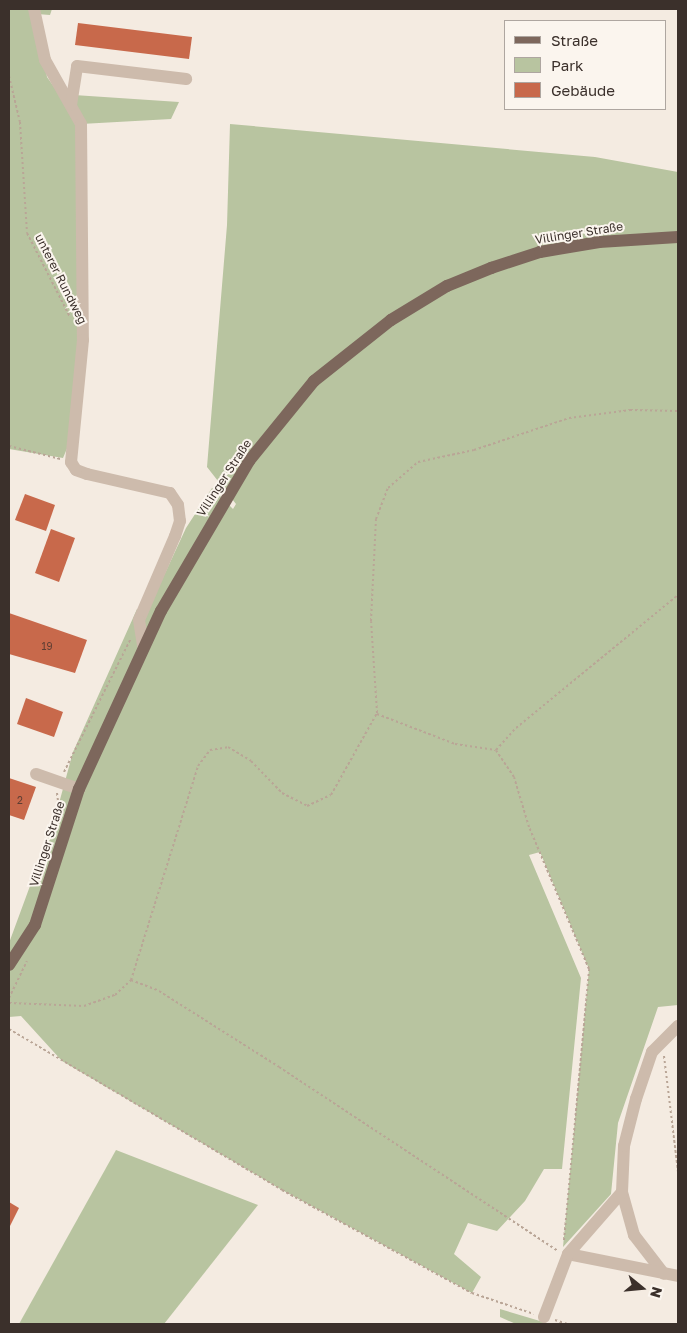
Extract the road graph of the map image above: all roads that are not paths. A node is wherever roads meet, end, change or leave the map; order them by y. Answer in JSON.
{"nodes":[{"id":1,"x":34,"y":9,"type":"edge"},
{"id":2,"x":186,"y":79,"type":"dead end"},
{"id":3,"x":71,"y":105,"type":"junction"},
{"id":4,"x":678,"y":237,"type":"edge"},
{"id":5,"x":143,"y":646,"type":"junction"},
{"id":6,"x":36,"y":774,"type":"dead end"},
{"id":7,"x":79,"y":789,"type":"junction"},
{"id":8,"x":9,"y":965,"type":"edge"},
{"id":9,"x":678,"y":1026,"type":"edge"},
{"id":10,"x":622,"y":1192,"type":"junction"},
{"id":11,"x":568,"y":1254,"type":"junction"},
{"id":12,"x":664,"y":1274,"type":"junction"},
{"id":13,"x":678,"y":1276,"type":"edge"},
{"id":14,"x":544,"y":1317,"type":"road end"}],
"edges":[{"from":1,"to":3,"type":"lane"},
{"from":2,"to":3,"type":"lane"},
{"from":3,"to":5,"type":"lane"},
{"from":4,"to":5,"type":"main road","name":"Villinger Straße"},
{"from":5,"to":7,"type":"main road","name":"Villinger Straße"},
{"from":6,"to":7,"type":"lane"},
{"from":7,"to":8,"type":"main road","name":"Villinger Straße"},
{"from":9,"to":10,"type":"lane"},
{"from":10,"to":11,"type":"lane"},
{"from":10,"to":12,"type":"lane"},
{"from":11,"to":12,"type":"lane"},
{"from":11,"to":14,"type":"lane"},
{"from":12,"to":13,"type":"lane"}]}
